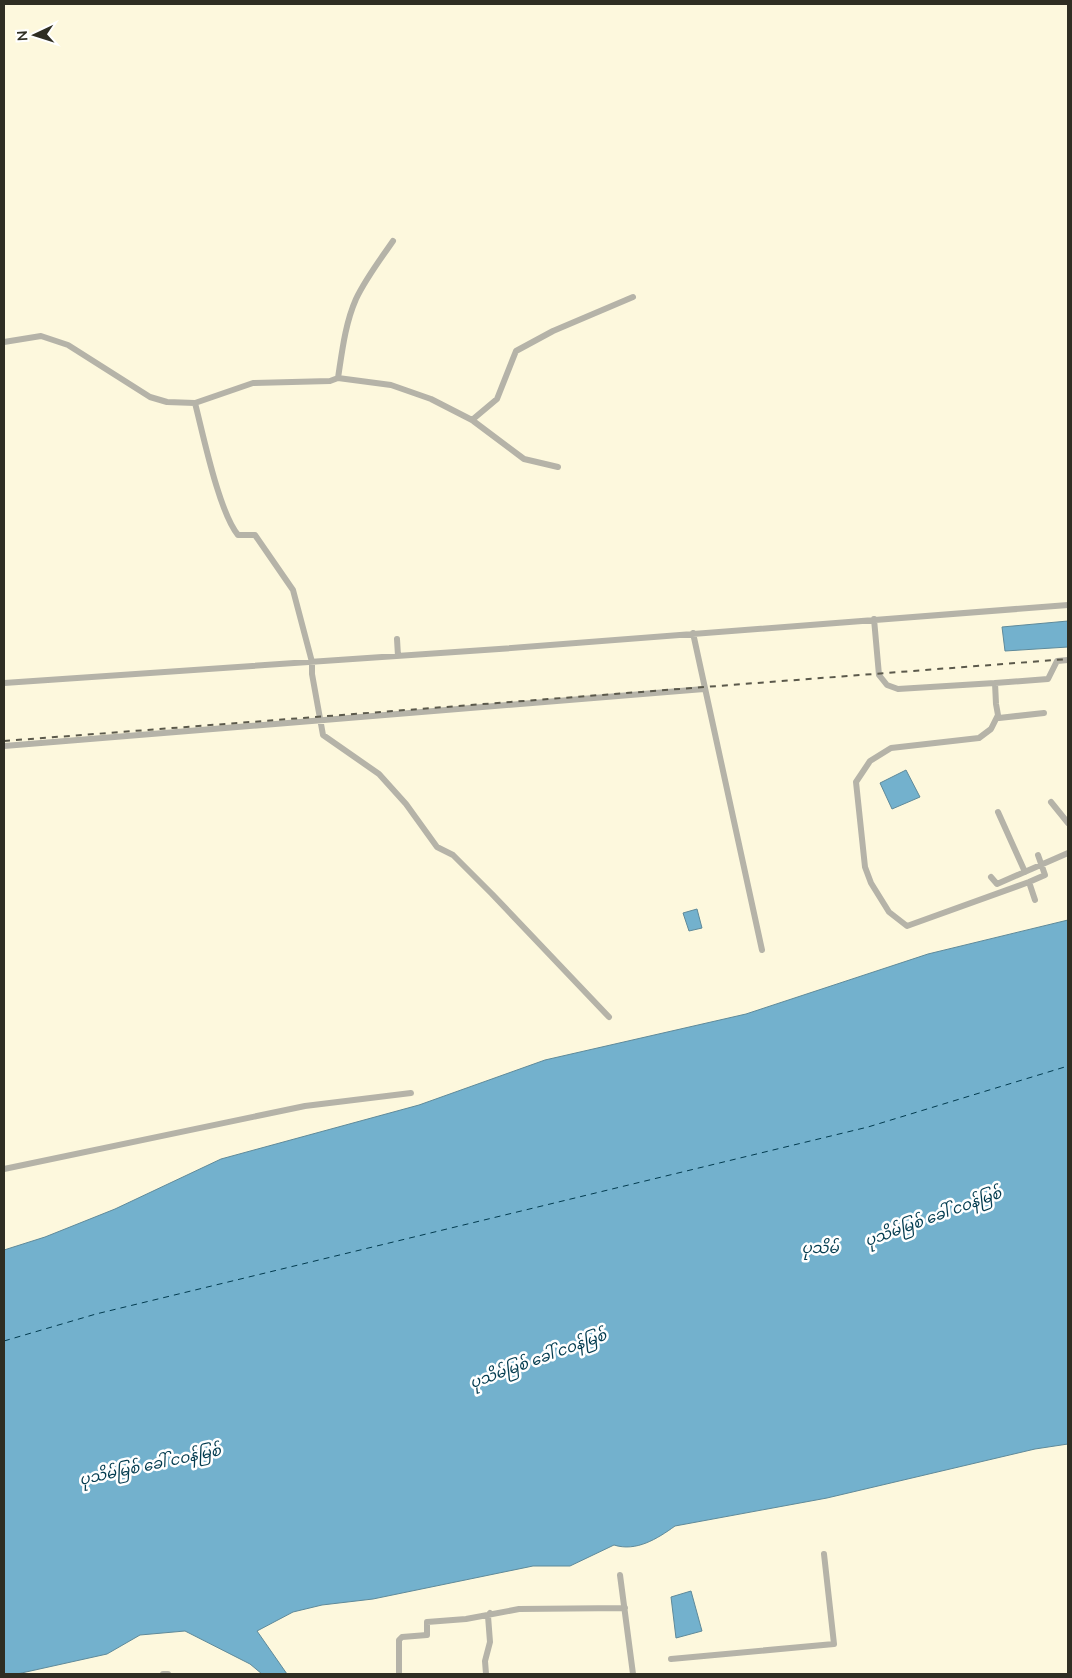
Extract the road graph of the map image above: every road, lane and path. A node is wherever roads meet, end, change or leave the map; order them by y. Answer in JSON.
{"nodes":[{"id":1,"x":393,"y":241,"type":"dead end"},
{"id":2,"x":633,"y":297,"type":"dead end"},
{"id":3,"x":4,"y":342,"type":"edge"},
{"id":4,"x":338,"y":378,"type":"junction"},
{"id":5,"x":195,"y":403,"type":"junction"},
{"id":6,"x":472,"y":420,"type":"junction"},
{"id":7,"x":558,"y":467,"type":"dead end"},
{"id":8,"x":1068,"y":604,"type":"edge"},
{"id":9,"x":874,"y":619,"type":"junction"},
{"id":10,"x":693,"y":633,"type":"junction"},
{"id":11,"x":397,"y":639,"type":"dead end"},
{"id":12,"x":398,"y":656,"type":"junction"},
{"id":13,"x":1068,"y":660,"type":"edge"},
{"id":14,"x":312,"y":662,"type":"junction"},
{"id":15,"x":996,"y":683,"type":"junction"},
{"id":16,"x":4,"y":684,"type":"edge"},
{"id":17,"x":704,"y":689,"type":"junction"},
{"id":18,"x":1044,"y":713,"type":"dead end"},
{"id":19,"x":998,"y":718,"type":"junction"},
{"id":20,"x":320,"y":719,"type":"junction"},
{"id":21,"x":4,"y":746,"type":"edge"},
{"id":22,"x":1051,"y":802,"type":"dead end"},
{"id":23,"x":998,"y":812,"type":"dead end"},
{"id":24,"x":1068,"y":823,"type":"edge"},
{"id":25,"x":1068,"y":853,"type":"edge"},
{"id":26,"x":1038,"y":855,"type":"dead end"},
{"id":27,"x":1042,"y":864,"type":"junction"},
{"id":28,"x":1025,"y":872,"type":"junction"},
{"id":29,"x":991,"y":876,"type":"dead end"},
{"id":30,"x":1029,"y":882,"type":"junction"},
{"id":31,"x":1035,"y":900,"type":"dead end"},
{"id":32,"x":762,"y":950,"type":"dead end"},
{"id":33,"x":609,"y":1018,"type":"dead end"},
{"id":34,"x":411,"y":1093,"type":"dead end"},
{"id":35,"x":4,"y":1169,"type":"edge"},
{"id":36,"x":824,"y":1554,"type":"dead end"},
{"id":37,"x":620,"y":1575,"type":"dead end"},
{"id":38,"x":625,"y":1608,"type":"junction"},
{"id":39,"x":490,"y":1613,"type":"junction"},
{"id":40,"x":671,"y":1659,"type":"dead end"},
{"id":41,"x":163,"y":1674,"type":"edge"},
{"id":42,"x":168,"y":1674,"type":"edge"},
{"id":43,"x":399,"y":1674,"type":"edge"},
{"id":44,"x":486,"y":1674,"type":"edge"},
{"id":45,"x":633,"y":1674,"type":"edge"}],
"edges":[{"from":1,"to":4,"type":"street"},
{"from":2,"to":6,"type":"street"},
{"from":3,"to":5,"type":"street"},
{"from":4,"to":5,"type":"street"},
{"from":4,"to":6,"type":"street"},
{"from":5,"to":14,"type":"street"},
{"from":6,"to":7,"type":"street"},
{"from":8,"to":9,"type":"street"},
{"from":9,"to":10,"type":"street"},
{"from":9,"to":15,"type":"street"},
{"from":10,"to":12,"type":"street"},
{"from":10,"to":17,"type":"street"},
{"from":11,"to":12,"type":"street"},
{"from":12,"to":14,"type":"street"},
{"from":13,"to":15,"type":"street"},
{"from":14,"to":16,"type":"street"},
{"from":14,"to":20,"type":"street"},
{"from":15,"to":19,"type":"street"},
{"from":17,"to":20,"type":"street"},
{"from":17,"to":32,"type":"street"},
{"from":18,"to":19,"type":"street"},
{"from":19,"to":30,"type":"street"},
{"from":20,"to":21,"type":"street"},
{"from":20,"to":33,"type":"street"},
{"from":22,"to":24,"type":"street"},
{"from":23,"to":28,"type":"street"},
{"from":25,"to":27,"type":"street"},
{"from":26,"to":27,"type":"street"},
{"from":27,"to":28,"type":"street"},
{"from":27,"to":30,"type":"street"},
{"from":28,"to":29,"type":"street"},
{"from":30,"to":31,"type":"street"},
{"from":34,"to":35,"type":"street"},
{"from":36,"to":40,"type":"street"},
{"from":37,"to":38,"type":"street"},
{"from":38,"to":39,"type":"street"},
{"from":38,"to":45,"type":"street"},
{"from":39,"to":43,"type":"street"},
{"from":39,"to":44,"type":"street"},
{"from":41,"to":42,"type":"street"}]}
